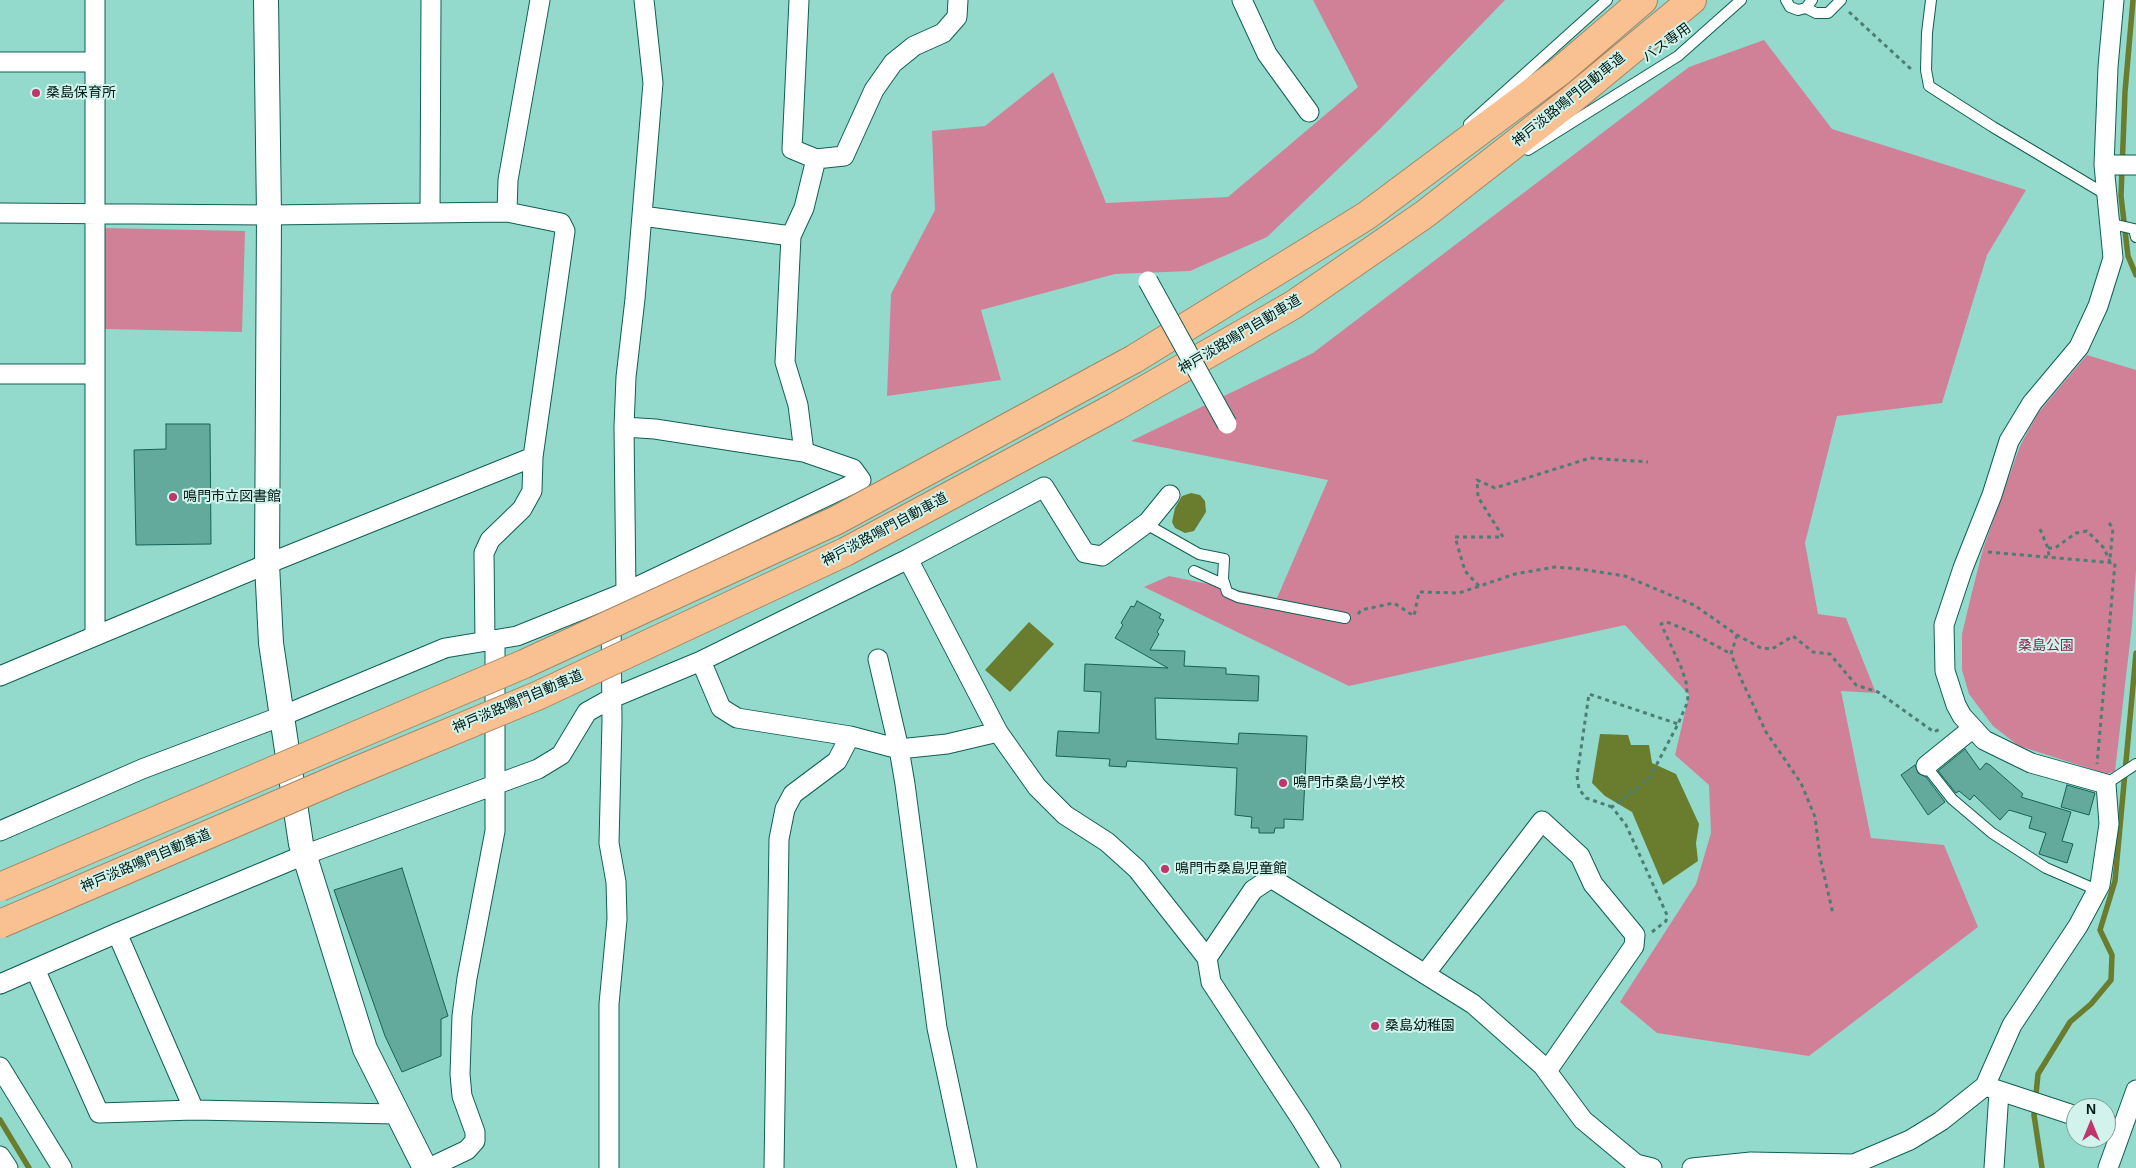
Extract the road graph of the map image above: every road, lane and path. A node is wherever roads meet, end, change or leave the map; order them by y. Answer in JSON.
{"nodes":[{"id":1,"x":95,"y":0,"type":"edge"},
{"id":2,"x":266,"y":0,"type":"edge"},
{"id":3,"x":431,"y":0,"type":"edge"},
{"id":4,"x":540,"y":0,"type":"edge"},
{"id":5,"x":644,"y":0,"type":"edge"},
{"id":6,"x":798,"y":0,"type":"edge"},
{"id":7,"x":958,"y":0,"type":"edge"},
{"id":8,"x":1242,"y":0,"type":"edge"},
{"id":9,"x":1607,"y":0,"type":"edge"},
{"id":10,"x":1643,"y":0,"type":"edge"},
{"id":11,"x":1692,"y":0,"type":"edge"},
{"id":12,"x":1741,"y":0,"type":"edge"},
{"id":13,"x":1786,"y":0,"type":"edge"},
{"id":14,"x":1931,"y":0,"type":"edge"},
{"id":15,"x":2114,"y":0,"type":"edge"},
{"id":16,"x":1840,"y":1,"type":"edge"},
{"id":17,"x":1809,"y":4,"type":"edge"},
{"id":18,"x":0,"y":62,"type":"edge"},
{"id":19,"x":95,"y":62,"type":"junction"},
{"id":20,"x":1929,"y":86,"type":"junction"},
{"id":21,"x":1309,"y":112,"type":"dead end"},
{"id":22,"x":816,"y":159,"type":"junction"},
{"id":23,"x":2136,"y":165,"type":"edge"},
{"id":24,"x":2104,"y":166,"type":"junction"},
{"id":25,"x":2105,"y":194,"type":"junction"},
{"id":26,"x":430,"y":212,"type":"junction"},
{"id":27,"x":507,"y":212,"type":"junction"},
{"id":28,"x":0,"y":213,"type":"edge"},
{"id":29,"x":95,"y":213,"type":"junction"},
{"id":30,"x":1425,"y":214,"type":"junction"},
{"id":31,"x":268,"y":215,"type":"junction"},
{"id":32,"x":642,"y":216,"type":"junction"},
{"id":33,"x":1366,"y":216,"type":"junction"},
{"id":34,"x":2108,"y":223,"type":"junction"},
{"id":35,"x":791,"y":236,"type":"junction"},
{"id":36,"x":2136,"y":237,"type":"edge"},
{"id":37,"x":1148,"y":281,"type":"dead end"},
{"id":38,"x":0,"y":374,"type":"edge"},
{"id":39,"x":95,"y":374,"type":"junction"},
{"id":40,"x":1227,"y":424,"type":"dead end"},
{"id":41,"x":624,"y":427,"type":"junction"},
{"id":42,"x":804,"y":452,"type":"junction"},
{"id":43,"x":533,"y":457,"type":"junction"},
{"id":44,"x":1648,"y":462,"type":"dead end"},
{"id":45,"x":1170,"y":495,"type":"dead end"},
{"id":46,"x":2109,"y":523,"type":"dead end"},
{"id":47,"x":1146,"y":524,"type":"junction"},
{"id":48,"x":2040,"y":529,"type":"dead end"},
{"id":49,"x":2048,"y":548,"type":"junction"},
{"id":50,"x":1985,"y":551,"type":"dead end"},
{"id":51,"x":2049,"y":557,"type":"junction"},
{"id":52,"x":908,"y":559,"type":"junction"},
{"id":53,"x":2110,"y":562,"type":"junction"},
{"id":54,"x":267,"y":564,"type":"junction"},
{"id":55,"x":1194,"y":570,"type":"dead end"},
{"id":56,"x":1225,"y":586,"type":"junction"},
{"id":57,"x":1479,"y":586,"type":"junction"},
{"id":58,"x":618,"y":595,"type":"junction"},
{"id":59,"x":1345,"y":618,"type":"joint"},
{"id":60,"x":1737,"y":635,"type":"junction"},
{"id":61,"x":95,"y":636,"type":"junction"},
{"id":62,"x":490,"y":640,"type":"junction"},
{"id":63,"x":1731,"y":654,"type":"junction"},
{"id":64,"x":878,"y":659,"type":"dead end"},
{"id":65,"x":701,"y":661,"type":"junction"},
{"id":66,"x":0,"y":676,"type":"edge"},
{"id":67,"x":612,"y":698,"type":"junction"},
{"id":68,"x":282,"y":716,"type":"junction"},
{"id":69,"x":1967,"y":722,"type":"junction"},
{"id":70,"x":1678,"y":724,"type":"junction"},
{"id":71,"x":998,"y":732,"type":"junction"},
{"id":72,"x":850,"y":736,"type":"junction"},
{"id":73,"x":899,"y":749,"type":"junction"},
{"id":74,"x":2136,"y":764,"type":"edge"},
{"id":75,"x":1926,"y":766,"type":"joint"},
{"id":76,"x":2101,"y":777,"type":"junction"},
{"id":77,"x":495,"y":784,"type":"junction"},
{"id":78,"x":1612,"y":807,"type":"junction"},
{"id":79,"x":0,"y":830,"type":"edge"},
{"id":80,"x":304,"y":855,"type":"junction"},
{"id":81,"x":0,"y":887,"type":"edge"},
{"id":82,"x":2097,"y":890,"type":"junction"},
{"id":83,"x":1834,"y":914,"type":"dead end"},
{"id":84,"x":0,"y":924,"type":"edge"},
{"id":85,"x":117,"y":933,"type":"junction"},
{"id":86,"x":1634,"y":946,"type":"junction"},
{"id":87,"x":1207,"y":958,"type":"junction"},
{"id":88,"x":35,"y":969,"type":"junction"},
{"id":89,"x":1424,"y":974,"type":"junction"},
{"id":90,"x":0,"y":984,"type":"edge"},
{"id":91,"x":0,"y":1067,"type":"edge"},
{"id":92,"x":1547,"y":1071,"type":"junction"},
{"id":93,"x":1992,"y":1089,"type":"junction"},
{"id":94,"x":2136,"y":1090,"type":"edge"},
{"id":95,"x":194,"y":1110,"type":"junction"},
{"id":96,"x":2066,"y":1113,"type":"edge"},
{"id":97,"x":396,"y":1114,"type":"junction"},
{"id":98,"x":2116,"y":1124,"type":"edge"},
{"id":99,"x":2111,"y":1148,"type":"edge"},
{"id":100,"x":0,"y":1156,"type":"edge"},
{"id":101,"x":1825,"y":1167,"type":"edge"},
{"id":102,"x":8,"y":1168,"type":"edge"},
{"id":103,"x":62,"y":1168,"type":"edge"},
{"id":104,"x":427,"y":1168,"type":"edge"},
{"id":105,"x":609,"y":1168,"type":"edge"},
{"id":106,"x":774,"y":1168,"type":"edge"},
{"id":107,"x":967,"y":1168,"type":"edge"},
{"id":108,"x":1331,"y":1168,"type":"edge"},
{"id":109,"x":1652,"y":1168,"type":"edge"},
{"id":110,"x":1692,"y":1168,"type":"edge"},
{"id":111,"x":1994,"y":1168,"type":"edge"},
{"id":112,"x":2108,"y":1168,"type":"edge"}],
"edges":[{"from":1,"to":19,"type":"street"},
{"from":2,"to":31,"type":"street"},
{"from":3,"to":26,"type":"street"},
{"from":4,"to":27,"type":"street"},
{"from":5,"to":32,"type":"street"},
{"from":6,"to":22,"type":"street"},
{"from":7,"to":22,"type":"street"},
{"from":8,"to":21,"type":"street"},
{"from":9,"to":33,"type":"lane"},
{"from":10,"to":33,"type":"highway","name":"神戸淡路鳴門自動車道"},
{"from":11,"to":30,"type":"highway","name":"神戸淡路鳴門自動車道"},
{"from":12,"to":30,"type":"lane","name":"バス専用"},
{"from":13,"to":17,"type":"lane"},
{"from":14,"to":20,"type":"lane"},
{"from":15,"to":24,"type":"street"},
{"from":16,"to":17,"type":"lane"},
{"from":16,"to":20,"type":"path"},
{"from":18,"to":19,"type":"street"},
{"from":19,"to":29,"type":"street"},
{"from":20,"to":25,"type":"lane"},
{"from":22,"to":35,"type":"street"},
{"from":23,"to":24,"type":"street"},
{"from":24,"to":25,"type":"street"},
{"from":25,"to":34,"type":"street"},
{"from":26,"to":27,"type":"street"},
{"from":26,"to":31,"type":"street"},
{"from":27,"to":43,"type":"street"},
{"from":28,"to":29,"type":"street"},
{"from":29,"to":31,"type":"street"},
{"from":29,"to":39,"type":"street"},
{"from":30,"to":84,"type":"highway","name":"神戸淡路鳴門自動車道","bridge":true},
{"from":31,"to":54,"type":"street"},
{"from":32,"to":35,"type":"street"},
{"from":32,"to":41,"type":"street"},
{"from":33,"to":81,"type":"highway","name":"神戸淡路鳴門自動車道","bridge":true},
{"from":34,"to":36,"type":"lane"},
{"from":34,"to":69,"type":"street"},
{"from":35,"to":42,"type":"street"},
{"from":37,"to":40,"type":"street","bridge":true},
{"from":38,"to":39,"type":"street"},
{"from":39,"to":61,"type":"street"},
{"from":41,"to":42,"type":"street"},
{"from":41,"to":58,"type":"street"},
{"from":42,"to":58,"type":"street"},
{"from":43,"to":54,"type":"street"},
{"from":43,"to":62,"type":"street"},
{"from":44,"to":57,"type":"path"},
{"from":45,"to":47,"type":"street"},
{"from":46,"to":53,"type":"path"},
{"from":47,"to":52,"type":"street"},
{"from":47,"to":56,"type":"lane"},
{"from":48,"to":49,"type":"path"},
{"from":49,"to":51,"type":"path"},
{"from":49,"to":53,"type":"path"},
{"from":50,"to":51,"type":"path"},
{"from":51,"to":53,"type":"path"},
{"from":52,"to":65,"type":"street"},
{"from":52,"to":71,"type":"street"},
{"from":53,"to":76,"type":"path"},
{"from":54,"to":61,"type":"street"},
{"from":54,"to":68,"type":"street"},
{"from":55,"to":56,"type":"lane"},
{"from":56,"to":59,"type":"lane"},
{"from":57,"to":59,"type":"path"},
{"from":57,"to":60,"type":"path"},
{"from":58,"to":62,"type":"street"},
{"from":58,"to":67,"type":"street"},
{"from":60,"to":63,"type":"path"},
{"from":60,"to":69,"type":"path"},
{"from":61,"to":66,"type":"street"},
{"from":62,"to":68,"type":"street"},
{"from":62,"to":77,"type":"street"},
{"from":63,"to":70,"type":"path"},
{"from":63,"to":83,"type":"path"},
{"from":64,"to":73,"type":"street"},
{"from":65,"to":67,"type":"street"},
{"from":65,"to":72,"type":"street"},
{"from":67,"to":77,"type":"street"},
{"from":67,"to":105,"type":"street"},
{"from":68,"to":79,"type":"street"},
{"from":68,"to":80,"type":"street"},
{"from":69,"to":75,"type":"street"},
{"from":69,"to":76,"type":"street"},
{"from":70,"to":78,"type":"path"},
{"from":70,"to":78,"type":"path"},
{"from":71,"to":73,"type":"street"},
{"from":71,"to":87,"type":"street"},
{"from":72,"to":73,"type":"street"},
{"from":72,"to":106,"type":"street"},
{"from":73,"to":107,"type":"street"},
{"from":74,"to":76,"type":"lane"},
{"from":75,"to":82,"type":"lane"},
{"from":76,"to":82,"type":"street"},
{"from":77,"to":80,"type":"street"},
{"from":77,"to":104,"type":"street"},
{"from":78,"to":86,"type":"path"},
{"from":80,"to":85,"type":"street"},
{"from":80,"to":97,"type":"street"},
{"from":82,"to":93,"type":"street"},
{"from":85,"to":88,"type":"street"},
{"from":85,"to":95,"type":"street"},
{"from":86,"to":89,"type":"street"},
{"from":86,"to":92,"type":"street"},
{"from":87,"to":89,"type":"street"},
{"from":87,"to":108,"type":"street"},
{"from":88,"to":90,"type":"street"},
{"from":88,"to":95,"type":"street"},
{"from":89,"to":92,"type":"street"},
{"from":91,"to":103,"type":"street"},
{"from":92,"to":109,"type":"street"},
{"from":93,"to":96,"type":"street"},
{"from":93,"to":101,"type":"street"},
{"from":93,"to":111,"type":"street"},
{"from":94,"to":98,"type":"street"},
{"from":95,"to":97,"type":"street"},
{"from":97,"to":104,"type":"street"},
{"from":99,"to":112,"type":"street"},
{"from":100,"to":102,"type":"street"},
{"from":101,"to":110,"type":"street"}]}
